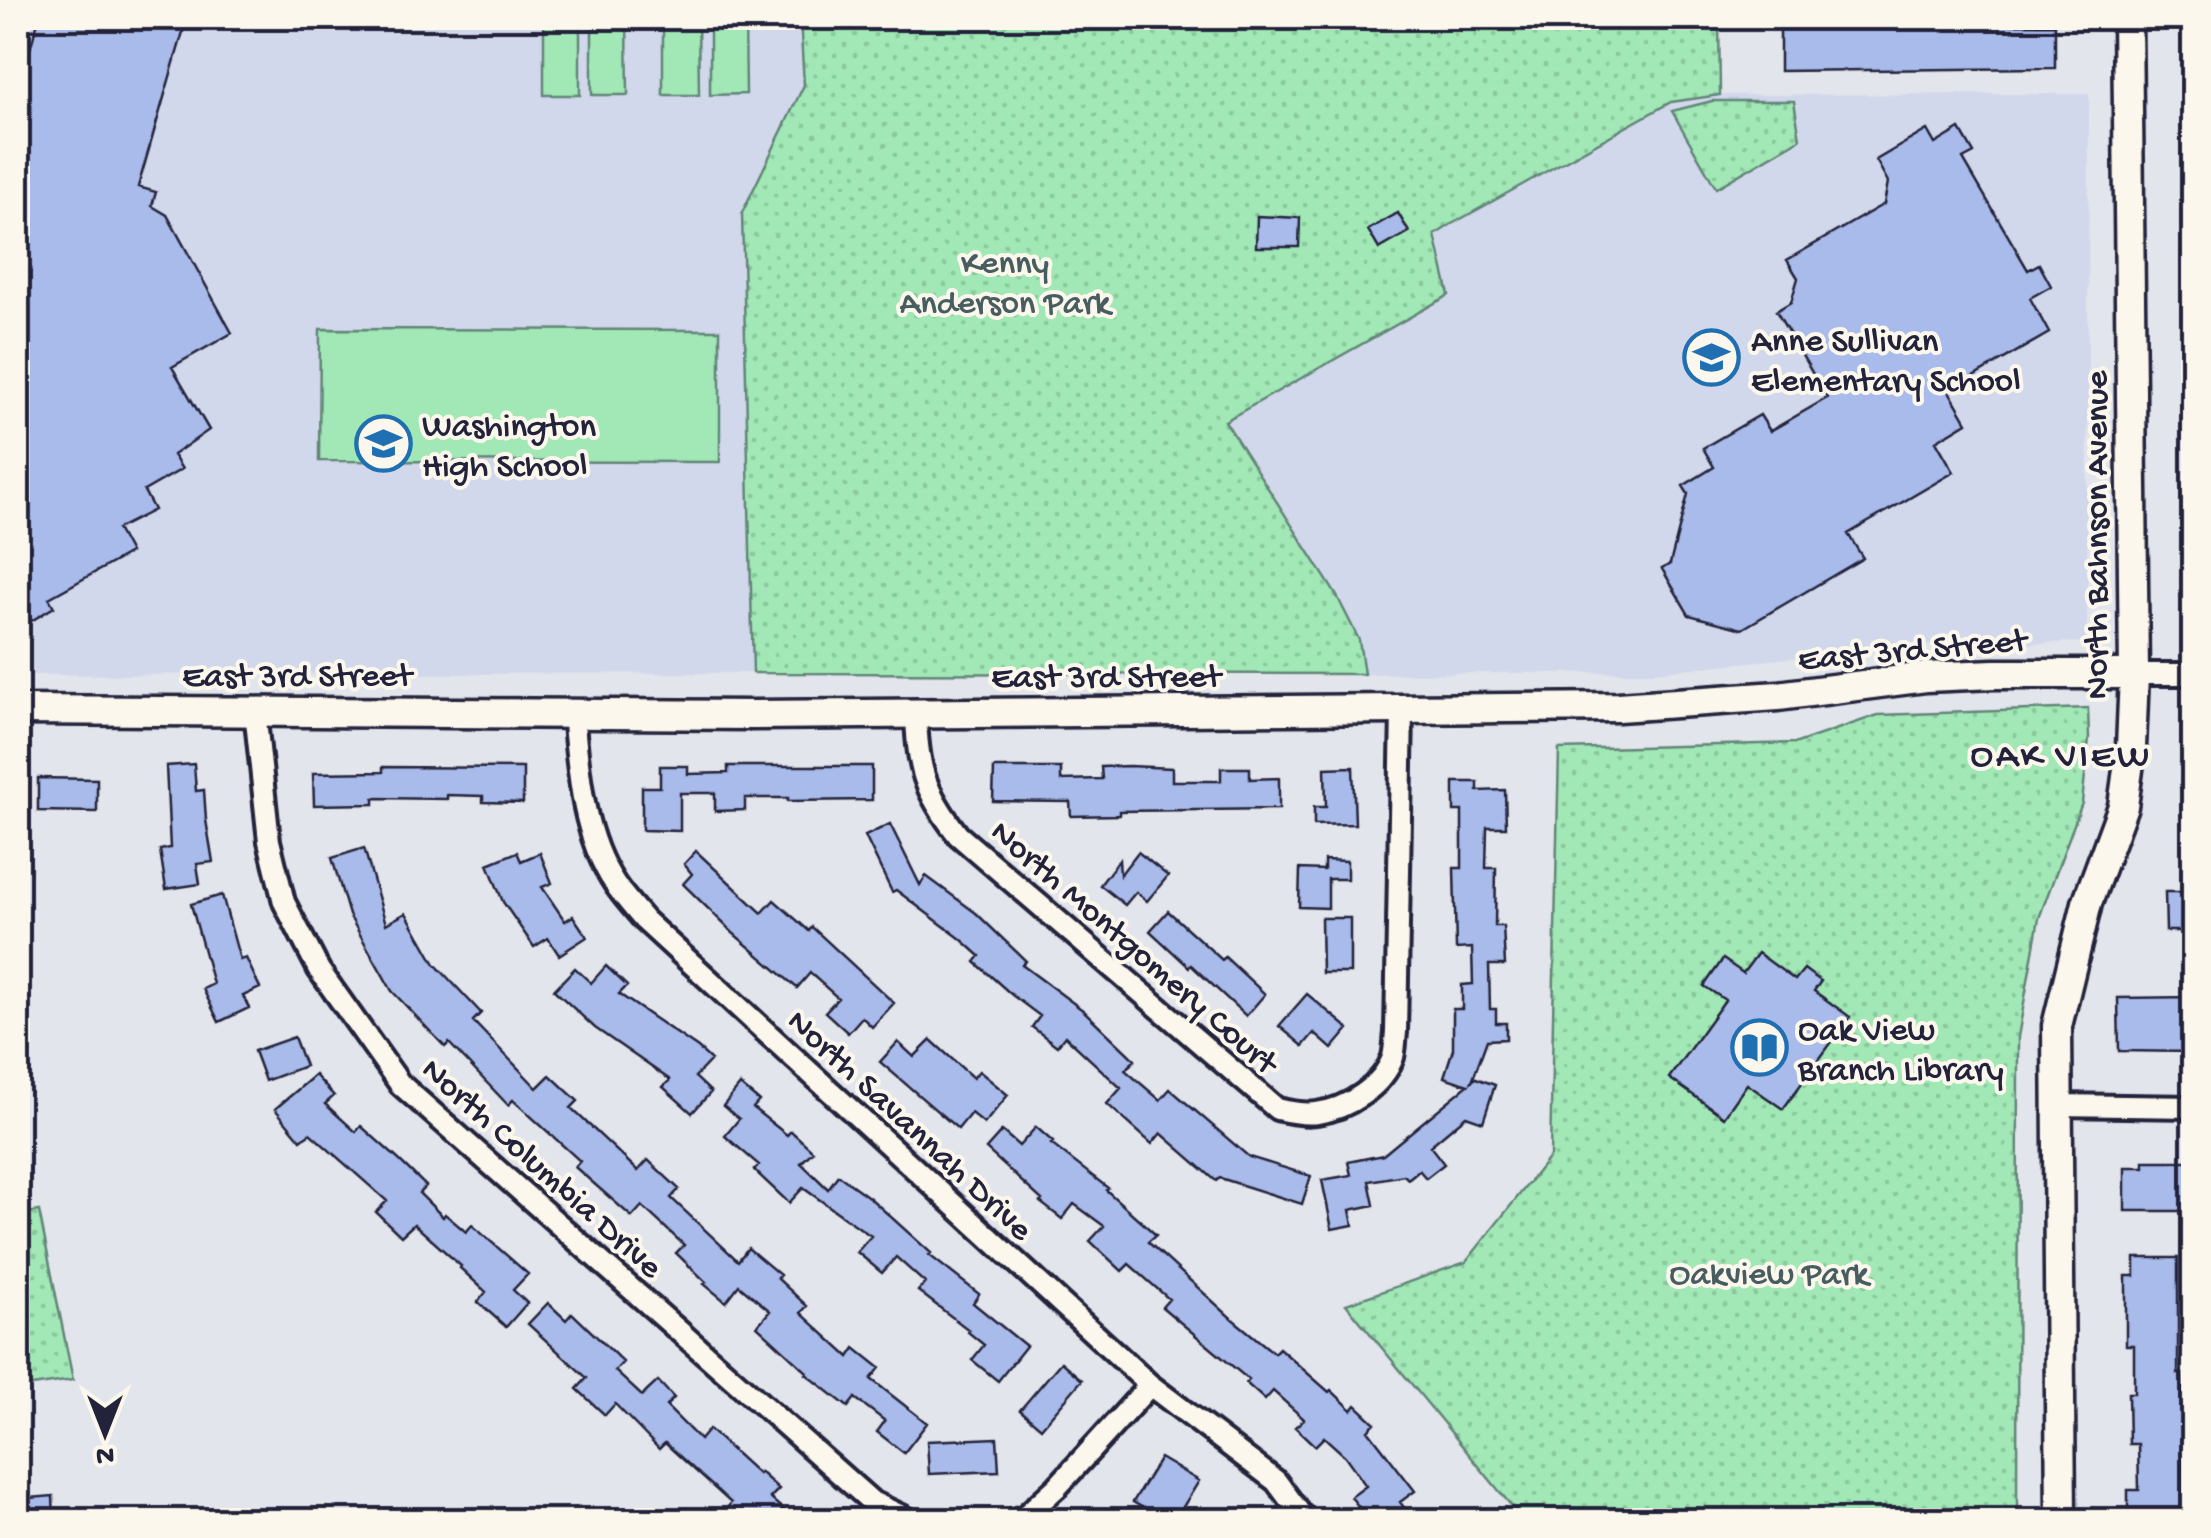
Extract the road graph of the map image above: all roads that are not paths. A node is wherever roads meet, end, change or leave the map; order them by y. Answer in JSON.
{"nodes":[{"id":1,"x":2127,"y":18,"type":"edge"},
{"id":2,"x":2134,"y":674,"type":"junction"},
{"id":3,"x":2194,"y":674,"type":"edge"},
{"id":4,"x":18,"y":710,"type":"edge"},
{"id":5,"x":1402,"y":710,"type":"junction"},
{"id":6,"x":254,"y":711,"type":"junction"},
{"id":7,"x":573,"y":712,"type":"junction"},
{"id":8,"x":916,"y":712,"type":"junction"},
{"id":9,"x":2057,"y":1105,"type":"junction"},
{"id":10,"x":2194,"y":1107,"type":"edge"},
{"id":11,"x":1150,"y":1385,"type":"junction"},
{"id":12,"x":910,"y":1520,"type":"edge"},
{"id":13,"x":1013,"y":1520,"type":"edge"},
{"id":14,"x":1305,"y":1520,"type":"edge"},
{"id":15,"x":2060,"y":1520,"type":"edge"}],
"edges":[{"from":1,"to":2,"type":"street","name":"North Bahnson Avenue"},
{"from":2,"to":3,"type":"street","name":"East 3rd Street"},
{"from":2,"to":5,"type":"street","name":"East 3rd Street"},
{"from":2,"to":9,"type":"street","name":"North Bahnson Avenue"},
{"from":4,"to":6,"type":"street","name":"East 3rd Street"},
{"from":5,"to":8,"type":"street","name":"East 3rd Street"},
{"from":5,"to":8,"type":"street","name":"North Montgomery Court"},
{"from":6,"to":7,"type":"street","name":"East 3rd Street"},
{"from":6,"to":12,"type":"street","name":"North Columbia Drive"},
{"from":7,"to":8,"type":"street","name":"East 3rd Street"},
{"from":7,"to":11,"type":"street","name":"North Savannah Drive"},
{"from":9,"to":10,"type":"street"},
{"from":9,"to":15,"type":"street","name":"North Bahnson Avenue"},
{"from":11,"to":13,"type":"street"},
{"from":11,"to":14,"type":"street","name":"North Savannah Drive"}]}
